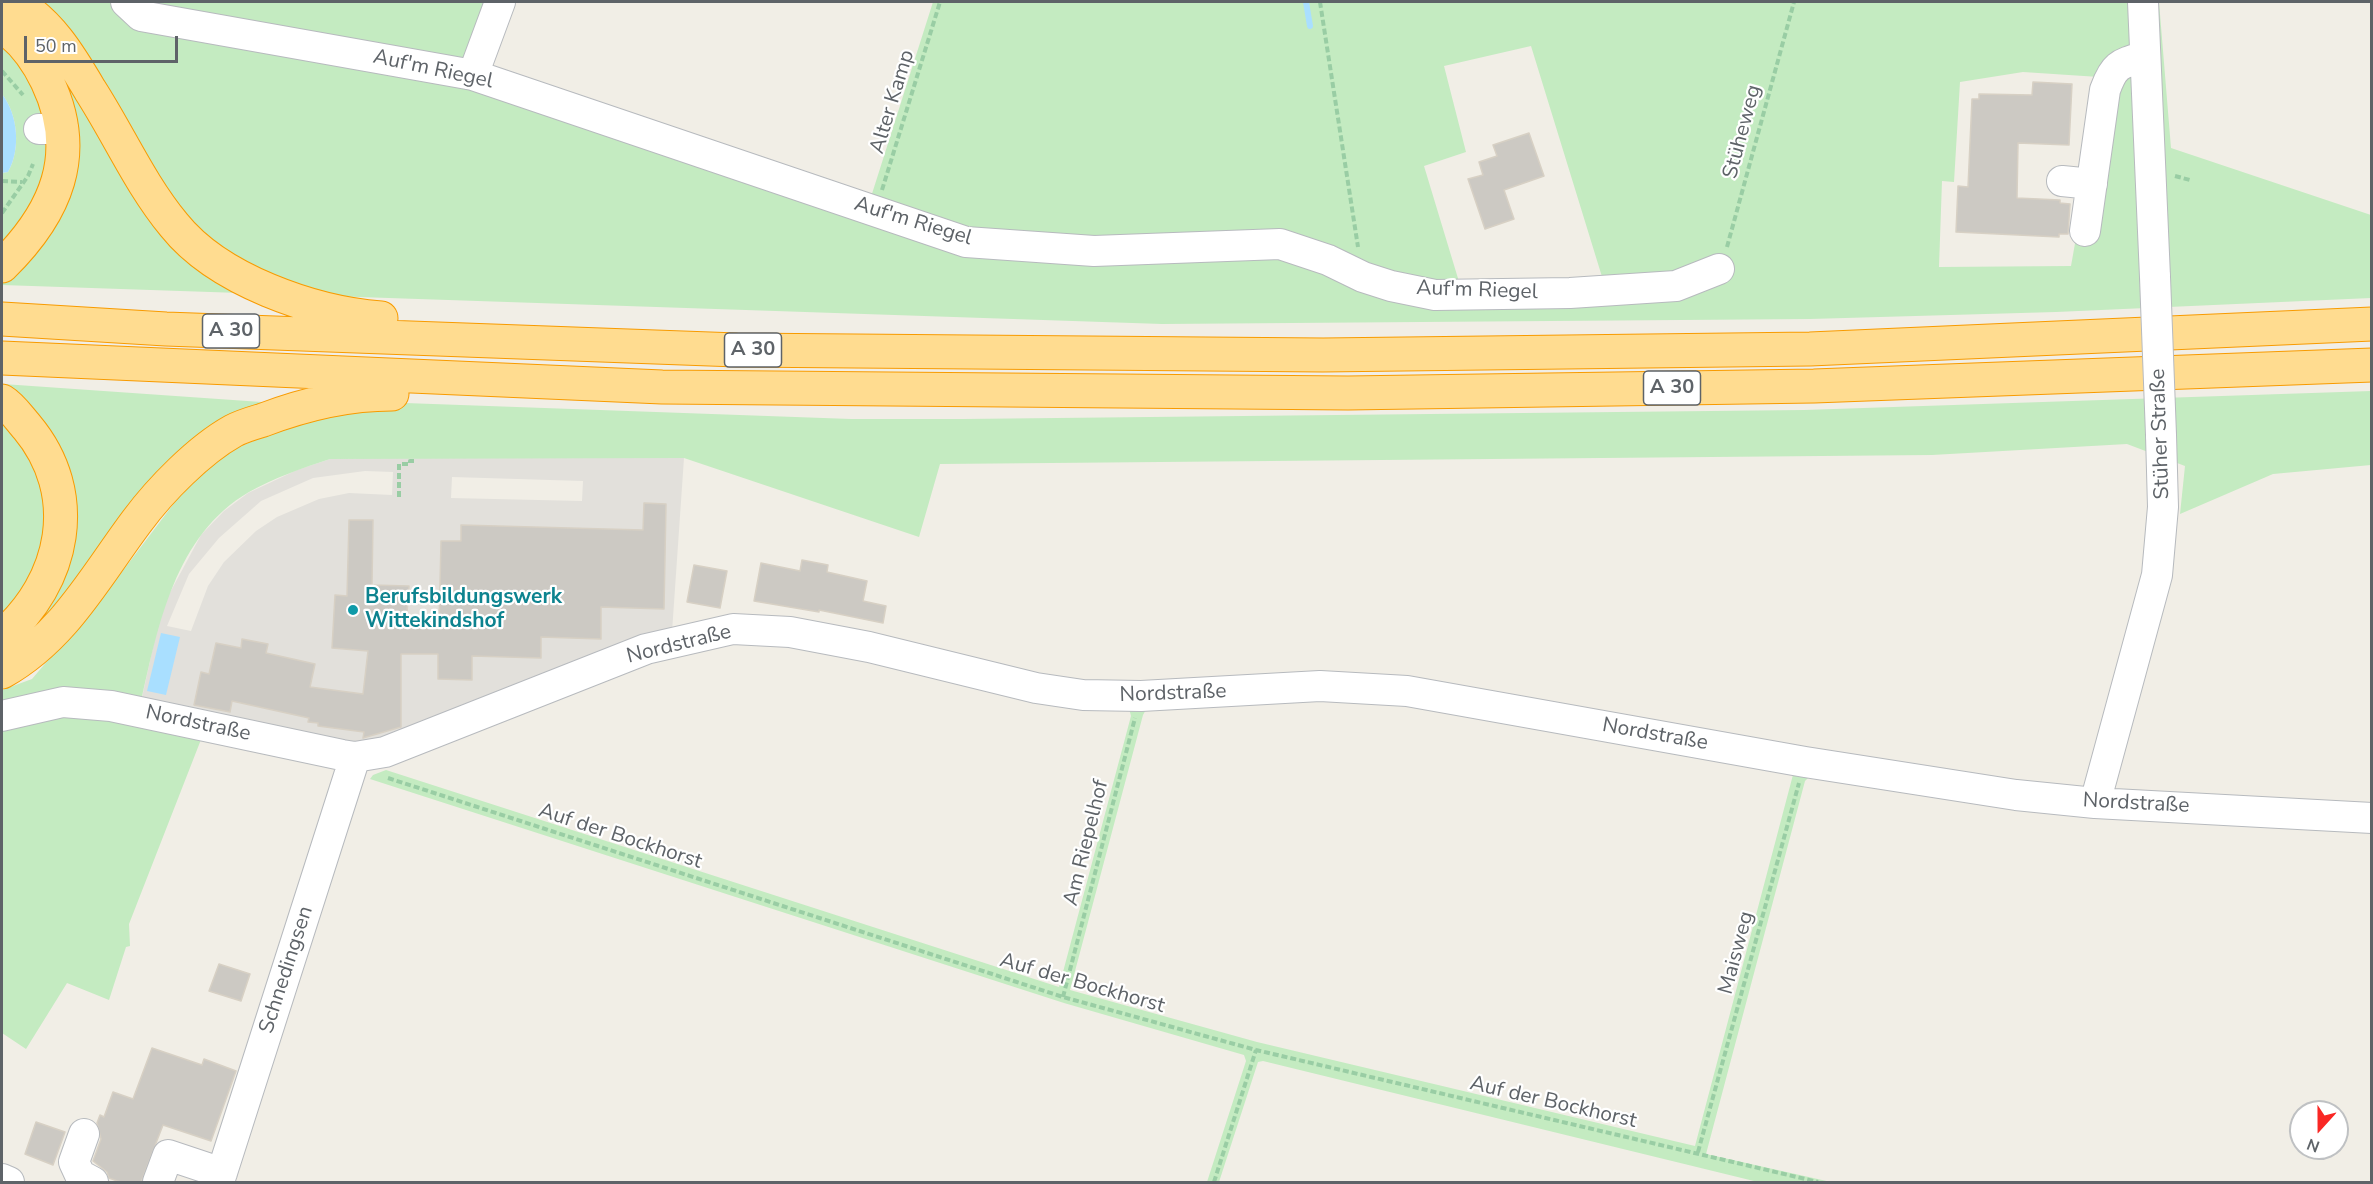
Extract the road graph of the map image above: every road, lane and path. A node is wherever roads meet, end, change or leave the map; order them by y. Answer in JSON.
{"nodes":[{"id":1,"x":14,"y":2,"type":"edge"},
{"id":2,"x":126,"y":2,"type":"edge"},
{"id":3,"x":500,"y":2,"type":"edge"},
{"id":4,"x":940,"y":2,"type":"edge"},
{"id":5,"x":1320,"y":2,"type":"edge"},
{"id":6,"x":1794,"y":2,"type":"edge"},
{"id":7,"x":2143,"y":2,"type":"edge"},
{"id":8,"x":2,"y":26,"type":"edge"},
{"id":9,"x":2144,"y":57,"type":"junction"},
{"id":10,"x":2,"y":71,"type":"edge"},
{"id":11,"x":473,"y":75,"type":"junction"},
{"id":12,"x":51,"y":129,"type":"junction"},
{"id":13,"x":2,"y":181,"type":"edge"},
{"id":14,"x":2062,"y":181,"type":"dead end"},
{"id":15,"x":23,"y":182,"type":"junction"},
{"id":16,"x":2092,"y":184,"type":"junction"},
{"id":17,"x":875,"y":211,"type":"junction"},
{"id":18,"x":2,"y":213,"type":"edge"},
{"id":19,"x":2085,"y":231,"type":"dead end"},
{"id":20,"x":2,"y":266,"type":"edge"},
{"id":21,"x":1719,"y":269,"type":"joint"},
{"id":22,"x":1363,"y":277,"type":"junction"},
{"id":23,"x":2,"y":319,"type":"edge"},
{"id":24,"x":2372,"y":324,"type":"edge"},
{"id":25,"x":460,"y":341,"type":"junction"},
{"id":26,"x":2,"y":358,"type":"edge"},
{"id":27,"x":2372,"y":365,"type":"edge"},
{"id":28,"x":442,"y":379,"type":"junction"},
{"id":29,"x":2,"y":401,"type":"edge"},
{"id":30,"x":414,"y":461,"type":"dead end"},
{"id":31,"x":399,"y":497,"type":"dead end"},
{"id":32,"x":2,"y":636,"type":"edge"},
{"id":33,"x":2,"y":672,"type":"edge"},
{"id":34,"x":1141,"y":696,"type":"junction"},
{"id":35,"x":2,"y":716,"type":"edge"},
{"id":36,"x":354,"y":762,"type":"junction"},
{"id":37,"x":1804,"y":762,"type":"junction"},
{"id":38,"x":2095,"y":803,"type":"junction"},
{"id":39,"x":2372,"y":818,"type":"edge"},
{"id":40,"x":1063,"y":997,"type":"junction"},
{"id":41,"x":1256,"y":1050,"type":"junction"},
{"id":42,"x":84,"y":1134,"type":"dead end"},
{"id":43,"x":1698,"y":1152,"type":"junction"},
{"id":44,"x":220,"y":1178,"type":"edge"},
{"id":45,"x":2,"y":1179,"type":"edge"},
{"id":46,"x":9,"y":1182,"type":"edge"},
{"id":47,"x":93,"y":1182,"type":"edge"},
{"id":48,"x":158,"y":1182,"type":"edge"},
{"id":49,"x":1214,"y":1182,"type":"edge"},
{"id":50,"x":1818,"y":1182,"type":"edge"}],
"edges":[{"from":1,"to":25,"type":"highway"},
{"from":2,"to":11,"type":"street","name":"Auf'm Riegel"},
{"from":3,"to":11,"type":"street"},
{"from":4,"to":17,"type":"path","name":"Alter Kamp"},
{"from":5,"to":22,"type":"path"},
{"from":6,"to":21,"type":"path","name":"Stüheweg"},
{"from":7,"to":9,"type":"street","name":"Stüher Straße"},
{"from":8,"to":12,"type":"highway"},
{"from":9,"to":16,"type":"street"},
{"from":9,"to":38,"type":"street","name":"Stüher Straße","bridge":true},
{"from":10,"to":12,"type":"path"},
{"from":11,"to":17,"type":"street","name":"Auf'm Riegel"},
{"from":12,"to":15,"type":"path"},
{"from":12,"to":20,"type":"highway"},
{"from":13,"to":15,"type":"path"},
{"from":14,"to":16,"type":"street"},
{"from":15,"to":18,"type":"path"},
{"from":16,"to":19,"type":"street"},
{"from":17,"to":22,"type":"street","name":"Auf'm Riegel"},
{"from":21,"to":22,"type":"street","name":"Auf'm Riegel"},
{"from":23,"to":25,"type":"highway","number":"A 30"},
{"from":24,"to":25,"type":"highway","number":"A 30"},
{"from":26,"to":28,"type":"highway","number":"A 30"},
{"from":27,"to":28,"type":"highway","number":"A 30"},
{"from":28,"to":33,"type":"highway"},
{"from":29,"to":32,"type":"highway"},
{"from":30,"to":31,"type":"path"},
{"from":34,"to":36,"type":"street","name":"Nordstraße"},
{"from":34,"to":37,"type":"street","name":"Nordstraße"},
{"from":34,"to":40,"type":"path","name":"Am Riepelhof"},
{"from":35,"to":36,"type":"street","name":"Nordstraße"},
{"from":36,"to":40,"type":"path","name":"Auf der Bockhorst"},
{"from":36,"to":44,"type":"street","name":"Schnedingsen"},
{"from":37,"to":38,"type":"street","name":"Nordstraße"},
{"from":37,"to":43,"type":"path","name":"Maisweg"},
{"from":38,"to":39,"type":"street","name":"Nordstraße"},
{"from":40,"to":41,"type":"path","name":"Auf der Bockhorst"},
{"from":41,"to":43,"type":"path","name":"Auf der Bockhorst"},
{"from":41,"to":49,"type":"path"},
{"from":42,"to":47,"type":"street"},
{"from":43,"to":50,"type":"path","name":"Auf der Bockhorst"},
{"from":44,"to":48,"type":"street"},
{"from":45,"to":46,"type":"street"}]}
